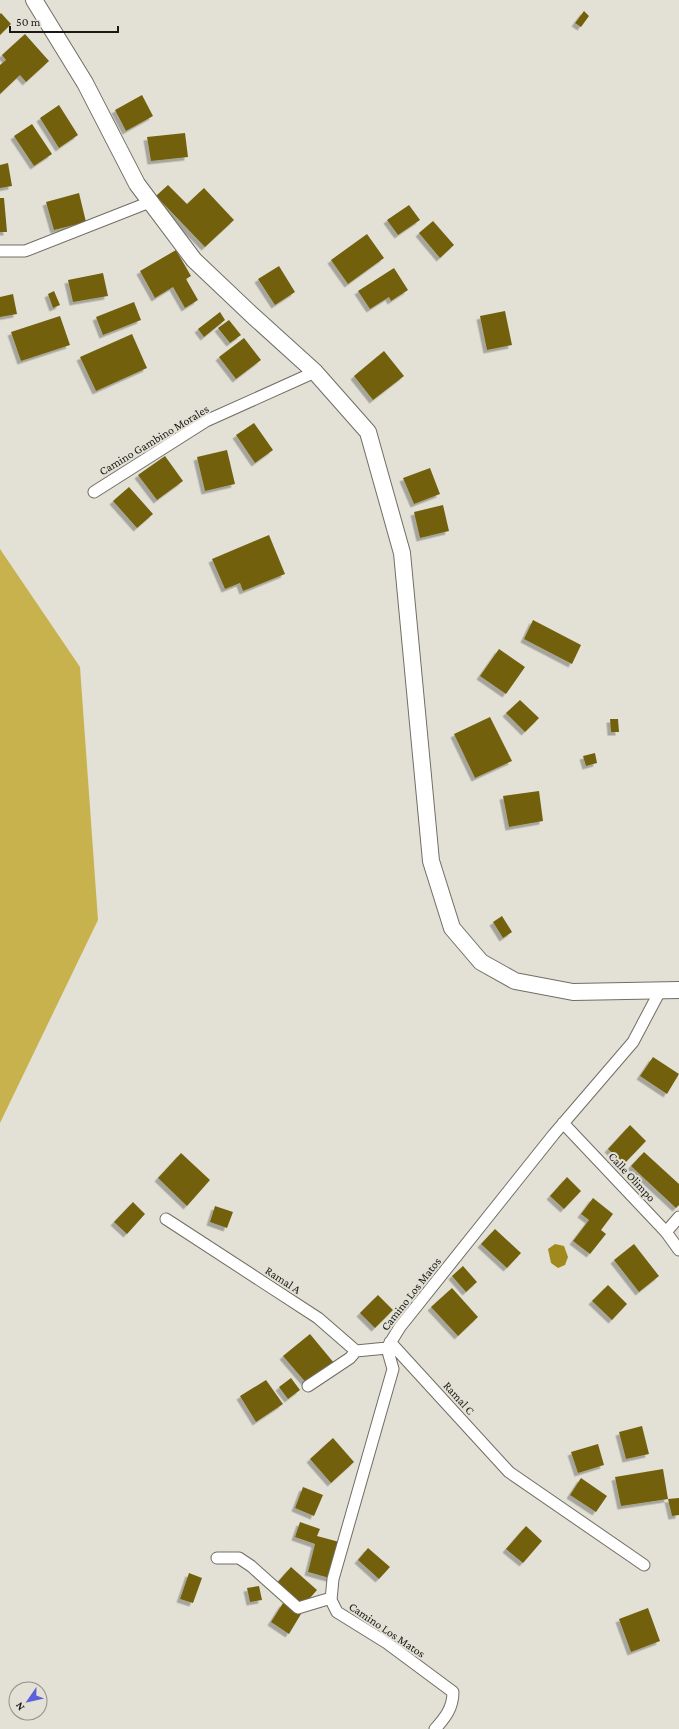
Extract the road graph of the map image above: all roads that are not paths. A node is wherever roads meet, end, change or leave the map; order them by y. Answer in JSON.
{"nodes":[{"id":1,"x":34,"y":0,"type":"edge"},
{"id":2,"x":150,"y":202,"type":"junction"},
{"id":3,"x":0,"y":251,"type":"edge"},
{"id":4,"x":315,"y":372,"type":"junction"},
{"id":5,"x":94,"y":492,"type":"dead end"},
{"id":6,"x":661,"y":989,"type":"junction"},
{"id":7,"x":679,"y":990,"type":"edge"},
{"id":8,"x":563,"y":1123,"type":"junction"},
{"id":9,"x":679,"y":1217,"type":"edge"},
{"id":10,"x":166,"y":1220,"type":"dead end"},
{"id":11,"x":666,"y":1232,"type":"junction"},
{"id":12,"x":679,"y":1250,"type":"edge"},
{"id":13,"x":389,"y":1345,"type":"junction"},
{"id":14,"x":356,"y":1351,"type":"junction"},
{"id":15,"x":308,"y":1386,"type":"dead end"},
{"id":16,"x":217,"y":1558,"type":"dead end"},
{"id":17,"x":644,"y":1565,"type":"dead end"},
{"id":18,"x":331,"y":1598,"type":"junction"},
{"id":19,"x":435,"y":1729,"type":"edge"}],
"edges":[{"from":1,"to":2,"type":"street"},
{"from":2,"to":3,"type":"street"},
{"from":2,"to":4,"type":"street"},
{"from":4,"to":5,"type":"street","name":"Camino Gambino Morales"},
{"from":4,"to":6,"type":"street"},
{"from":6,"to":7,"type":"street"},
{"from":6,"to":8,"type":"street","name":"Camino Los Matos"},
{"from":8,"to":11,"type":"street","name":"Calle Olimpo"},
{"from":8,"to":13,"type":"street","name":"Camino Los Matos"},
{"from":9,"to":11,"type":"street"},
{"from":10,"to":14,"type":"street","name":"Ramal A"},
{"from":11,"to":12,"type":"street","name":"Calle Olimpo"},
{"from":13,"to":14,"type":"street"},
{"from":13,"to":17,"type":"street","name":"Ramal C"},
{"from":13,"to":18,"type":"street","name":"Camino Los Matos"},
{"from":14,"to":15,"type":"street"},
{"from":16,"to":18,"type":"street"},
{"from":18,"to":19,"type":"street","name":"Camino Los Matos"}]}
